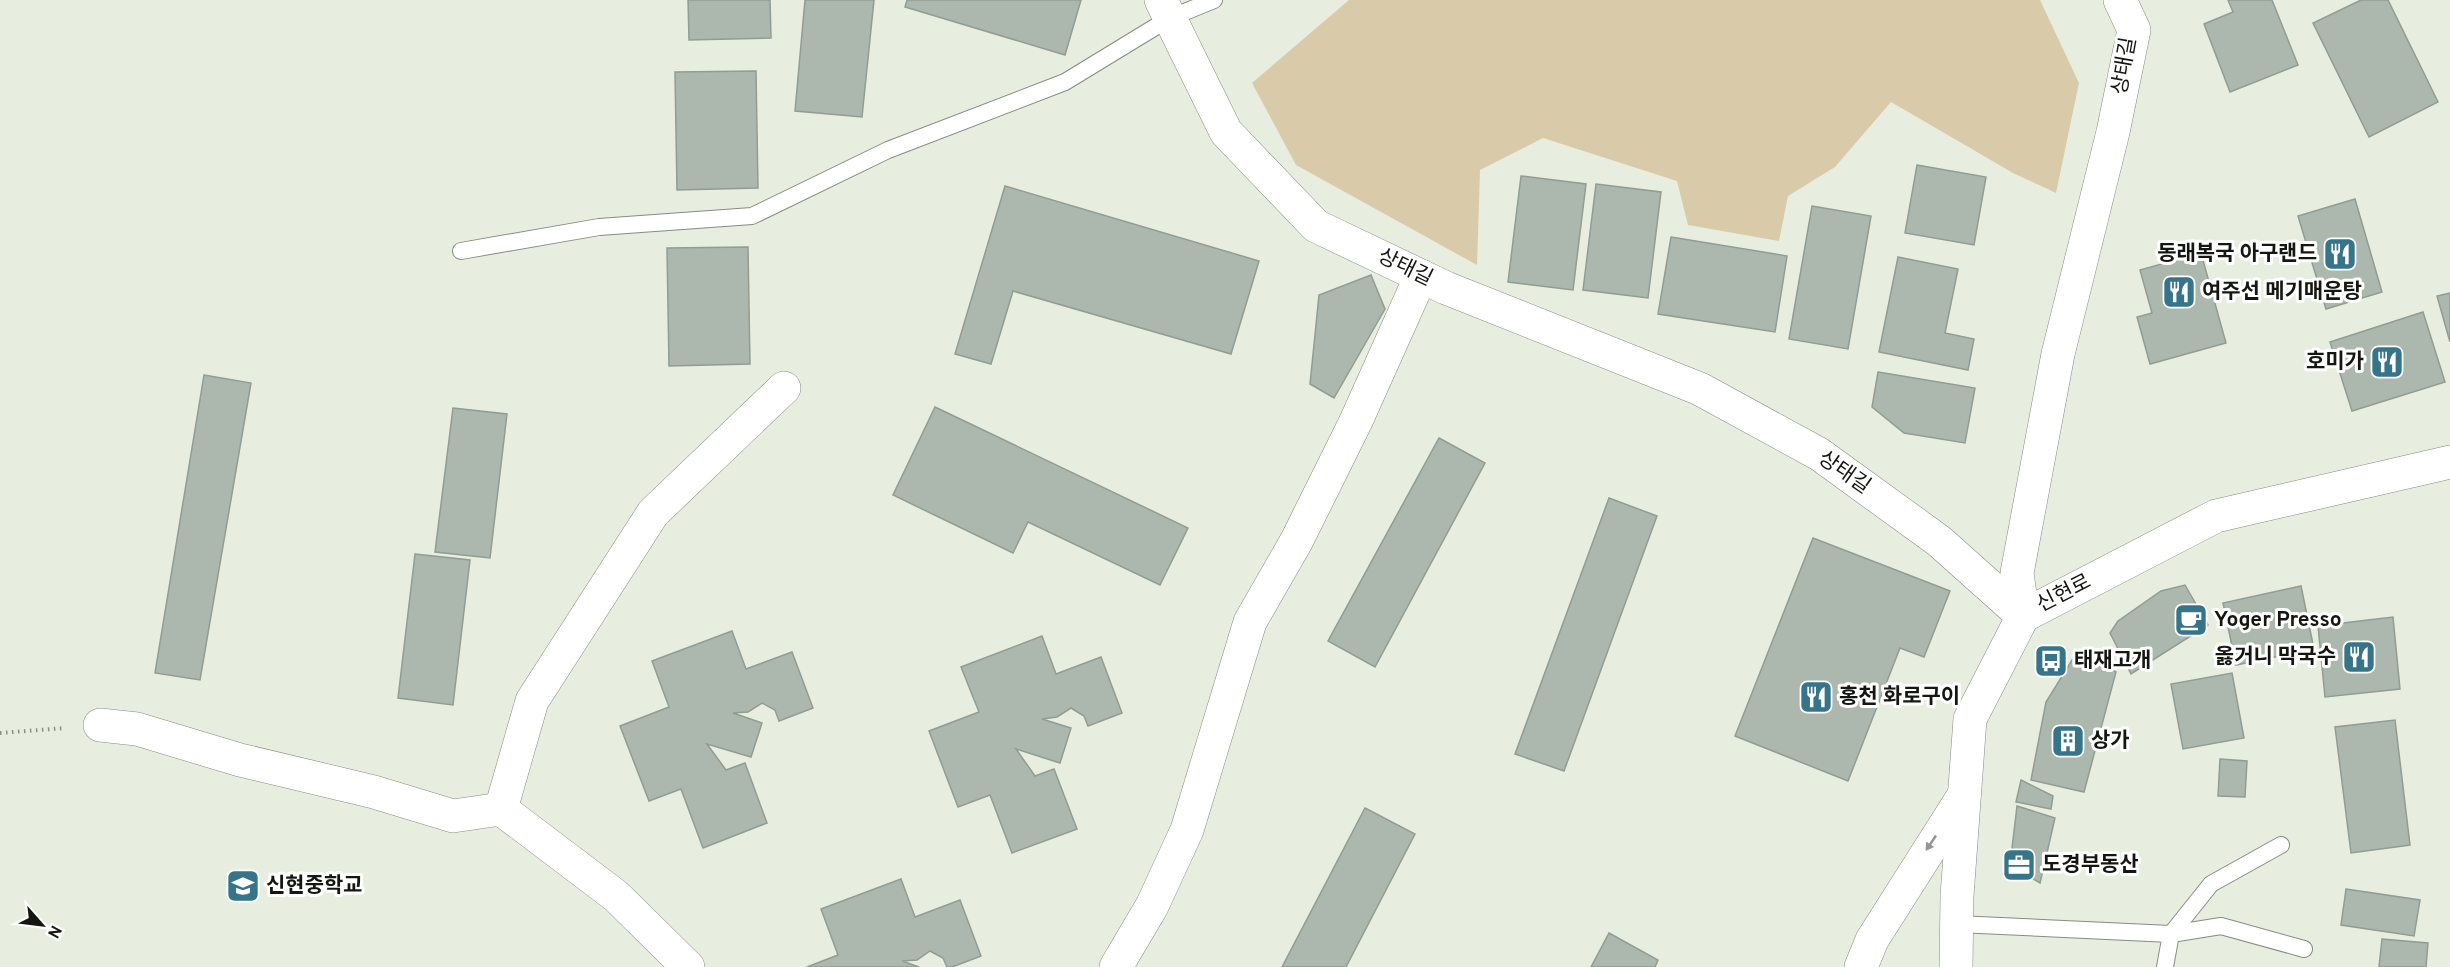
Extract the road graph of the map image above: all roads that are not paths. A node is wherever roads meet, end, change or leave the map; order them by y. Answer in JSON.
{"nodes":[{"id":1,"x":1214,"y":0,"type":"edge"},
{"id":2,"x":2120,"y":0,"type":"edge"},
{"id":3,"x":1165,"y":9,"type":"edge"},
{"id":4,"x":460,"y":250,"type":"dead end"},
{"id":5,"x":1421,"y":276,"type":"junction"},
{"id":6,"x":784,"y":388,"type":"dead end"},
{"id":7,"x":2450,"y":462,"type":"edge"},
{"id":8,"x":2023,"y":616,"type":"junction"},
{"id":9,"x":100,"y":725,"type":"road end"},
{"id":10,"x":1964,"y":795,"type":"junction"},
{"id":11,"x":501,"y":809,"type":"junction"},
{"id":12,"x":2281,"y":845,"type":"dead end"},
{"id":13,"x":1957,"y":924,"type":"junction"},
{"id":14,"x":2171,"y":934,"type":"junction"},
{"id":15,"x":2304,"y":949,"type":"dead end"},
{"id":16,"x":688,"y":967,"type":"edge"},
{"id":17,"x":1116,"y":967,"type":"edge"},
{"id":18,"x":1861,"y":967,"type":"edge"},
{"id":19,"x":1956,"y":967,"type":"edge"},
{"id":20,"x":2165,"y":967,"type":"edge"}],
"edges":[{"from":1,"to":3,"type":"lane"},
{"from":2,"to":8,"type":"street","name":"상태길"},
{"from":3,"to":4,"type":"lane"},
{"from":3,"to":5,"type":"street","name":"상태길"},
{"from":5,"to":8,"type":"street","name":"상태길"},
{"from":5,"to":17,"type":"street"},
{"from":6,"to":11,"type":"street"},
{"from":7,"to":8,"type":"street","name":"신현로"},
{"from":8,"to":10,"type":"street","name":"신현로"},
{"from":9,"to":11,"type":"street"},
{"from":10,"to":13,"type":"street","name":"신현로"},
{"from":10,"to":18,"type":"street","one_way":true},
{"from":11,"to":16,"type":"street"},
{"from":12,"to":14,"type":"lane"},
{"from":13,"to":14,"type":"lane"},
{"from":13,"to":19,"type":"street","name":"신현로"},
{"from":14,"to":15,"type":"lane"},
{"from":14,"to":20,"type":"lane"}]}
